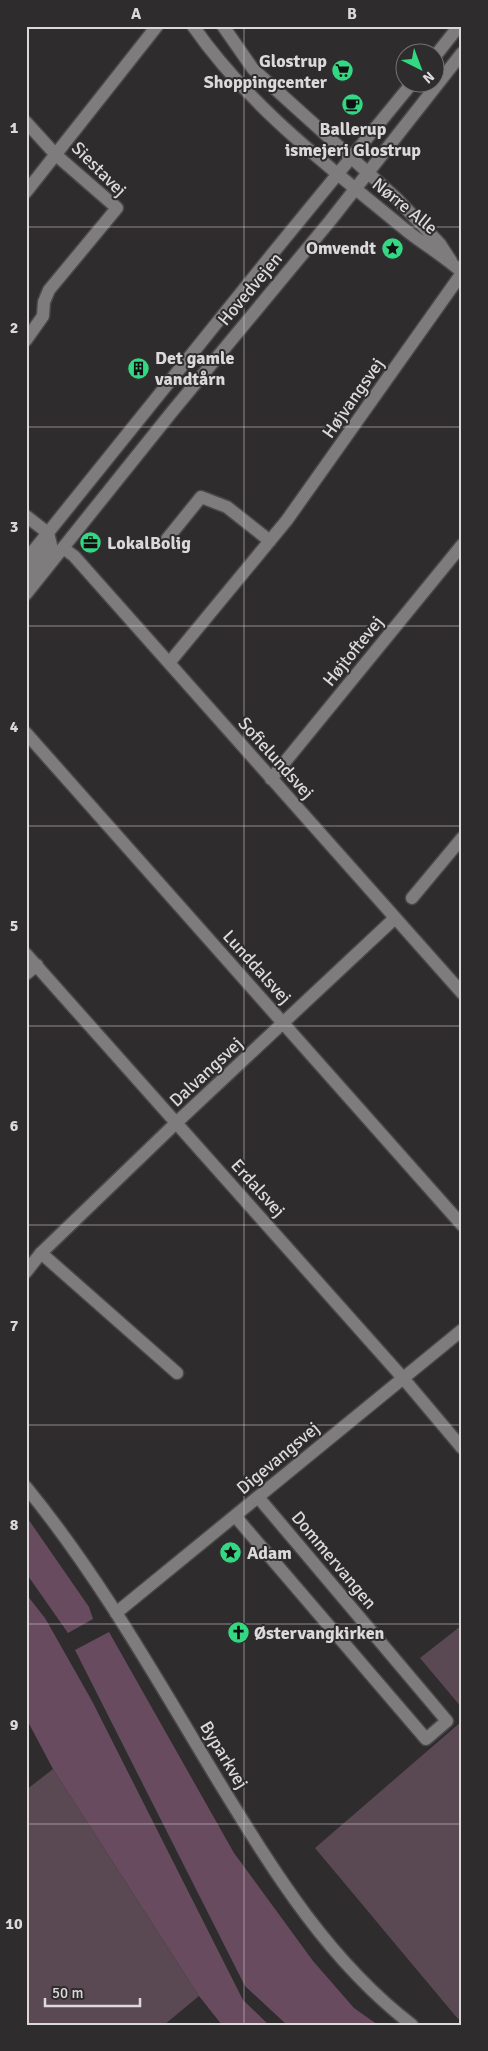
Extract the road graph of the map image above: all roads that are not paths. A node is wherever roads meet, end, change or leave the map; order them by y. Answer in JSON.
{"nodes":[{"id":1,"x":157,"y":26,"type":"edge"},
{"id":2,"x":193,"y":26,"type":"edge"},
{"id":3,"x":222,"y":26,"type":"edge"},
{"id":4,"x":459,"y":26,"type":"edge"},
{"id":5,"x":446,"y":42,"type":"edge"},
{"id":6,"x":462,"y":53,"type":"edge"},
{"id":7,"x":404,"y":92,"type":"edge"},
{"id":8,"x":26,"y":122,"type":"edge"},
{"id":9,"x":56,"y":155,"type":"junction"},
{"id":10,"x":352,"y":157,"type":"junction"},
{"id":11,"x":369,"y":172,"type":"junction"},
{"id":12,"x":337,"y":174,"type":"junction"},
{"id":13,"x":356,"y":190,"type":"junction"},
{"id":14,"x":26,"y":192,"type":"edge"},
{"id":15,"x":459,"y":270,"type":"edge"},
{"id":16,"x":26,"y":340,"type":"edge"},
{"id":17,"x":26,"y":516,"type":"edge"},
{"id":18,"x":48,"y":533,"type":"junction"},
{"id":19,"x":167,"y":539,"type":"dead end"},
{"id":20,"x":270,"y":541,"type":"junction"},
{"id":21,"x":462,"y":545,"type":"edge"},
{"id":22,"x":63,"y":548,"type":"junction"},
{"id":23,"x":26,"y":560,"type":"edge"},
{"id":24,"x":26,"y":578,"type":"edge"},
{"id":25,"x":26,"y":594,"type":"edge"},
{"id":26,"x":169,"y":664,"type":"junction"},
{"id":27,"x":26,"y":733,"type":"edge"},
{"id":28,"x":271,"y":779,"type":"junction"},
{"id":29,"x":462,"y":838,"type":"edge"},
{"id":30,"x":412,"y":898,"type":"dead end"},
{"id":31,"x":395,"y":918,"type":"junction"},
{"id":32,"x":26,"y":954,"type":"edge"},
{"id":33,"x":36,"y":965,"type":"junction"},
{"id":34,"x":26,"y":974,"type":"edge"},
{"id":35,"x":462,"y":993,"type":"edge"},
{"id":36,"x":283,"y":1023,"type":"junction"},
{"id":37,"x":176,"y":1123,"type":"junction"},
{"id":38,"x":462,"y":1225,"type":"edge"},
{"id":39,"x":42,"y":1253,"type":"junction"},
{"id":40,"x":26,"y":1265,"type":"edge"},
{"id":41,"x":26,"y":1272,"type":"edge"},
{"id":42,"x":462,"y":1330,"type":"edge"},
{"id":43,"x":177,"y":1373,"type":"dead end"},
{"id":44,"x":403,"y":1378,"type":"junction"},
{"id":45,"x":462,"y":1448,"type":"edge"},
{"id":46,"x":26,"y":1487,"type":"edge"},
{"id":47,"x":258,"y":1497,"type":"junction"},
{"id":48,"x":235,"y":1516,"type":"junction"},
{"id":49,"x":116,"y":1613,"type":"junction"},
{"id":50,"x":412,"y":2025,"type":"edge"}],
"edges":[{"from":1,"to":9,"type":"street","name":"Siestavej"},
{"from":2,"to":12,"type":"street","name":"Nørre Alle"},
{"from":3,"to":10,"type":"street","name":"Nørre Alle"},
{"from":4,"to":5,"type":"street"},
{"from":6,"to":11,"type":"street","name":"Hovedvejen"},
{"from":7,"to":10,"type":"street","name":"Hovedvejen"},
{"from":8,"to":9,"type":"street"},
{"from":9,"to":14,"type":"street"},
{"from":9,"to":16,"type":"street","name":"Siestavej"},
{"from":10,"to":11,"type":"street","name":"Nørre Alle"},
{"from":10,"to":12,"type":"street","name":"Hovedvejen"},
{"from":11,"to":13,"type":"street","name":"Hovedvejen"},
{"from":11,"to":15,"type":"street","name":"Nørre Alle"},
{"from":12,"to":13,"type":"street","name":"Nørre Alle"},
{"from":12,"to":18,"type":"street","name":"Hovedvejen"},
{"from":13,"to":15,"type":"street","name":"Nørre Alle"},
{"from":13,"to":22,"type":"street","name":"Hovedvejen"},
{"from":15,"to":20,"type":"street","name":"Højvangsvej"},
{"from":17,"to":18,"type":"street"},
{"from":18,"to":23,"type":"street","name":"Hovedvejen"},
{"from":18,"to":24,"type":"street"},
{"from":19,"to":20,"type":"street"},
{"from":20,"to":26,"type":"street","name":"Højvangsvej"},
{"from":21,"to":28,"type":"street","name":"Højtoftevej"},
{"from":22,"to":25,"type":"street","name":"Hovedvejen"},
{"from":22,"to":26,"type":"street","name":"Sofielundsvej"},
{"from":26,"to":28,"type":"street","name":"Sofielundsvej"},
{"from":27,"to":36,"type":"street","name":"Lunddalsvej"},
{"from":28,"to":31,"type":"street","name":"Sofielundsvej"},
{"from":29,"to":30,"type":"street"},
{"from":31,"to":35,"type":"street","name":"Sofielundsvej"},
{"from":31,"to":36,"type":"street","name":"Dalvangsvej"},
{"from":32,"to":33,"type":"street","name":"Erdalsvej"},
{"from":33,"to":34,"type":"street"},
{"from":33,"to":37,"type":"street","name":"Erdalsvej"},
{"from":36,"to":37,"type":"street","name":"Dalvangsvej"},
{"from":36,"to":38,"type":"street","name":"Lunddalsvej"},
{"from":37,"to":39,"type":"street","name":"Dalvangsvej"},
{"from":37,"to":44,"type":"street","name":"Erdalsvej"},
{"from":39,"to":40,"type":"street","name":"Dalvangsvej"},
{"from":39,"to":41,"type":"street","name":"Dalvangsvej"},
{"from":39,"to":43,"type":"street"},
{"from":42,"to":44,"type":"street","name":"Digevangsvej"},
{"from":44,"to":45,"type":"street","name":"Erdalsvej"},
{"from":44,"to":47,"type":"street","name":"Digevangsvej"},
{"from":46,"to":49,"type":"street","name":"Byparkvej"},
{"from":47,"to":48,"type":"street","name":"Digevangsvej"},
{"from":47,"to":48,"type":"street","name":"Dommervangen"},
{"from":48,"to":49,"type":"street","name":"Digevangsvej"},
{"from":49,"to":50,"type":"street","name":"Byparkvej"}]}
